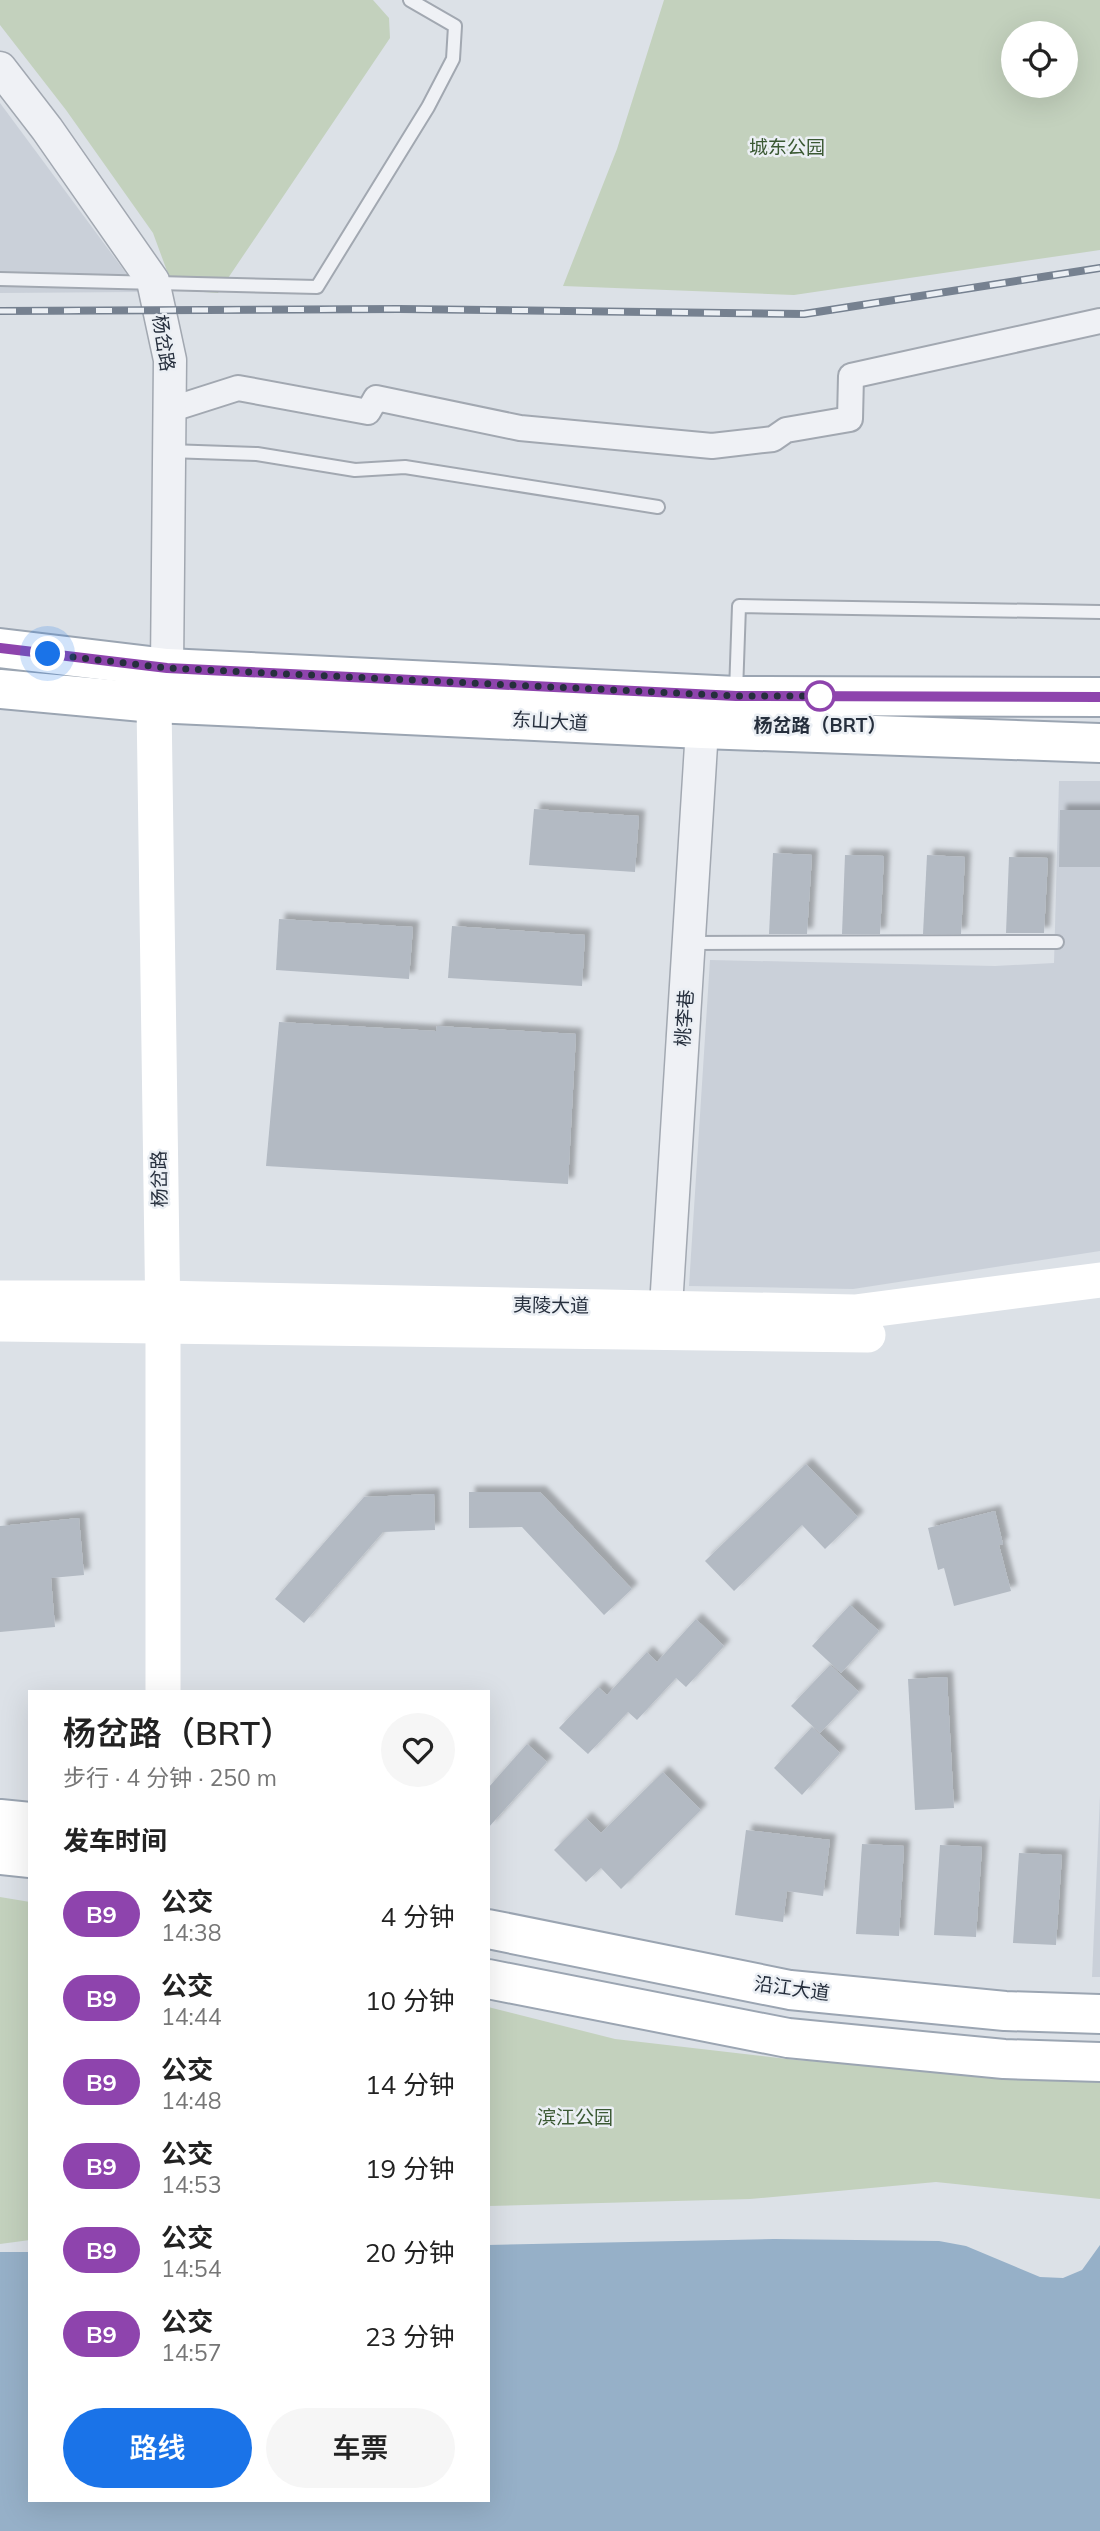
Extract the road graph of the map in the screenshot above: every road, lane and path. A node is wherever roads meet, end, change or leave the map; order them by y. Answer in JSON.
{"nodes":[{"id":1,"x":410,"y":0,"type":"edge"},
{"id":2,"x":0,"y":68,"type":"edge"},
{"id":3,"x":0,"y":279,"type":"edge"},
{"id":4,"x":153,"y":281,"type":"junction"},
{"id":5,"x":1100,"y":321,"type":"edge"},
{"id":6,"x":169,"y":410,"type":"junction"},
{"id":7,"x":169,"y":451,"type":"junction"},
{"id":8,"x":658,"y":507,"type":"dead end"},
{"id":9,"x":1100,"y":611,"type":"edge"},
{"id":10,"x":0,"y":648,"type":"edge"},
{"id":11,"x":0,"y":688,"type":"edge"},
{"id":12,"x":166,"y":691,"type":"junction"},
{"id":13,"x":736,"y":696,"type":"junction"},
{"id":14,"x":1100,"y":697,"type":"edge"},
{"id":15,"x":702,"y":729,"type":"junction"},
{"id":16,"x":1100,"y":743,"type":"edge"},
{"id":17,"x":1056,"y":942,"type":"dead end"},
{"id":18,"x":688,"y":943,"type":"junction"},
{"id":19,"x":1100,"y":1280,"type":"edge"},
{"id":20,"x":0,"y":1298,"type":"edge"},
{"id":21,"x":1100,"y":1305,"type":"edge"},
{"id":22,"x":666,"y":1307,"type":"junction"},
{"id":23,"x":172,"y":1312,"type":"junction"},
{"id":24,"x":0,"y":1324,"type":"edge"},
{"id":25,"x":163,"y":1690,"type":"edge"},
{"id":26,"x":187,"y":1690,"type":"edge"},
{"id":27,"x":0,"y":1819,"type":"edge"},
{"id":28,"x":28,"y":1822,"type":"edge"},
{"id":29,"x":0,"y":1855,"type":"edge"},
{"id":30,"x":28,"y":1858,"type":"edge"},
{"id":31,"x":490,"y":1929,"type":"edge"},
{"id":32,"x":490,"y":1979,"type":"edge"},
{"id":33,"x":1100,"y":2014,"type":"edge"},
{"id":34,"x":1100,"y":2062,"type":"edge"}],
"edges":[{"from":1,"to":4,"type":"lane"},
{"from":2,"to":4,"type":"street","name":"杨岔路"},
{"from":3,"to":4,"type":"lane"},
{"from":4,"to":6,"type":"street","name":"杨岔路"},
{"from":5,"to":6,"type":"street"},
{"from":6,"to":7,"type":"street","name":"杨岔路"},
{"from":7,"to":8,"type":"lane"},
{"from":7,"to":12,"type":"street","name":"杨岔路"},
{"from":9,"to":13,"type":"lane"},
{"from":10,"to":12,"type":"main road","name":"东山大道"},
{"from":11,"to":12,"type":"main road","name":"东山大道"},
{"from":12,"to":13,"type":"main road","name":"东山大道"},
{"from":12,"to":15,"type":"main road","name":"东山大道"},
{"from":12,"to":23,"type":"main road","name":"杨岔路"},
{"from":13,"to":14,"type":"main road","name":"东山大道"},
{"from":15,"to":16,"type":"main road","name":"东山大道"},
{"from":15,"to":18,"type":"street","name":"桃李巷"},
{"from":17,"to":18,"type":"lane"},
{"from":18,"to":22,"type":"street","name":"桃李巷"},
{"from":19,"to":22,"type":"main road","name":"夷陵大道"},
{"from":20,"to":23,"type":"main road","name":"夷陵大道"},
{"from":21,"to":23,"type":"main road","name":"夷陵大道"},
{"from":22,"to":23,"type":"main road","name":"夷陵大道"},
{"from":23,"to":24,"type":"main road","name":"夷陵大道"},
{"from":23,"to":25,"type":"main road","name":"杨岔路"},
{"from":23,"to":26,"type":"main road","name":"杨岔路"},
{"from":27,"to":28,"type":"main road"},
{"from":29,"to":30,"type":"main road"},
{"from":31,"to":33,"type":"main road","name":"沿江大道"},
{"from":32,"to":34,"type":"main road"}]}
